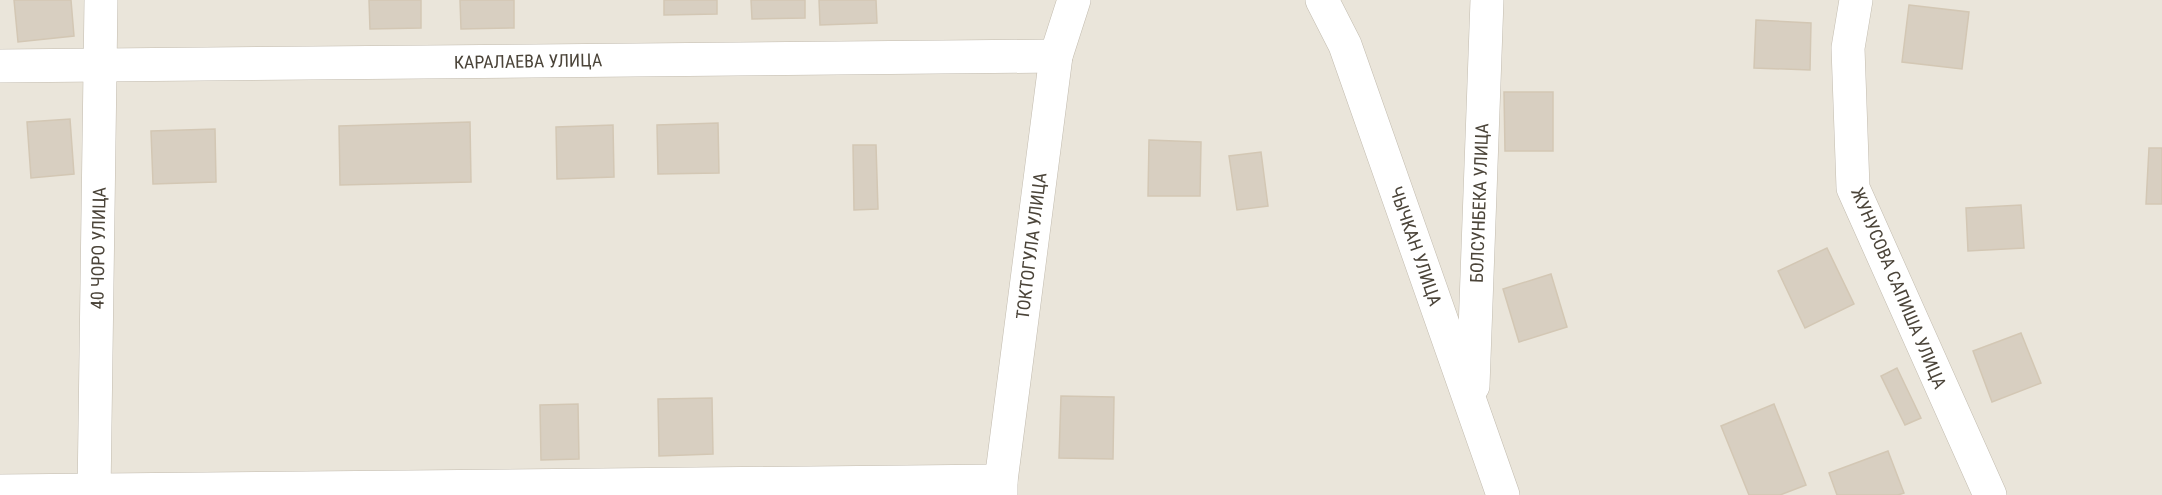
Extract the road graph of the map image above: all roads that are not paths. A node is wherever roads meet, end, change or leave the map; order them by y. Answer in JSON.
{"nodes":[{"id":1,"x":101,"y":0,"type":"edge"},
{"id":2,"x":1074,"y":0,"type":"edge"},
{"id":3,"x":1322,"y":0,"type":"edge"},
{"id":4,"x":1487,"y":0,"type":"edge"},
{"id":5,"x":1856,"y":0,"type":"edge"},
{"id":6,"x":1056,"y":56,"type":"junction"},
{"id":7,"x":100,"y":65,"type":"junction"},
{"id":8,"x":0,"y":66,"type":"edge"},
{"id":9,"x":1472,"y":406,"type":"junction"},
{"id":10,"x":1001,"y":488,"type":"edge"},
{"id":11,"x":0,"y":491,"type":"edge"},
{"id":12,"x":94,"y":493,"type":"edge"},
{"id":13,"x":1503,"y":495,"type":"edge"},
{"id":14,"x":1990,"y":495,"type":"edge"}],
"edges":[{"from":1,"to":7,"type":"street","name":"40 ЧОРО УЛИЦА"},
{"from":2,"to":6,"type":"street","name":"ТОКТОГУЛА УЛИЦА"},
{"from":3,"to":9,"type":"street","name":"ЧЫЧКАН УЛИЦА"},
{"from":4,"to":9,"type":"street","name":"БОЛСУНБЕКА УЛИЦА"},
{"from":5,"to":14,"type":"street","name":"ЖУНУСОВА САПИША УЛИЦА"},
{"from":6,"to":7,"type":"street","name":"КАРАЛАЕВА УЛИЦА"},
{"from":6,"to":10,"type":"street","name":"ТОКТОГУЛА УЛИЦА"},
{"from":7,"to":8,"type":"street","name":"КАРАЛАЕВА УЛИЦА"},
{"from":7,"to":12,"type":"street","name":"40 ЧОРО УЛИЦА"},
{"from":9,"to":13,"type":"street","name":"ЧЫЧКАН УЛИЦА"},
{"from":10,"to":12,"type":"street"},
{"from":11,"to":12,"type":"street"}]}
